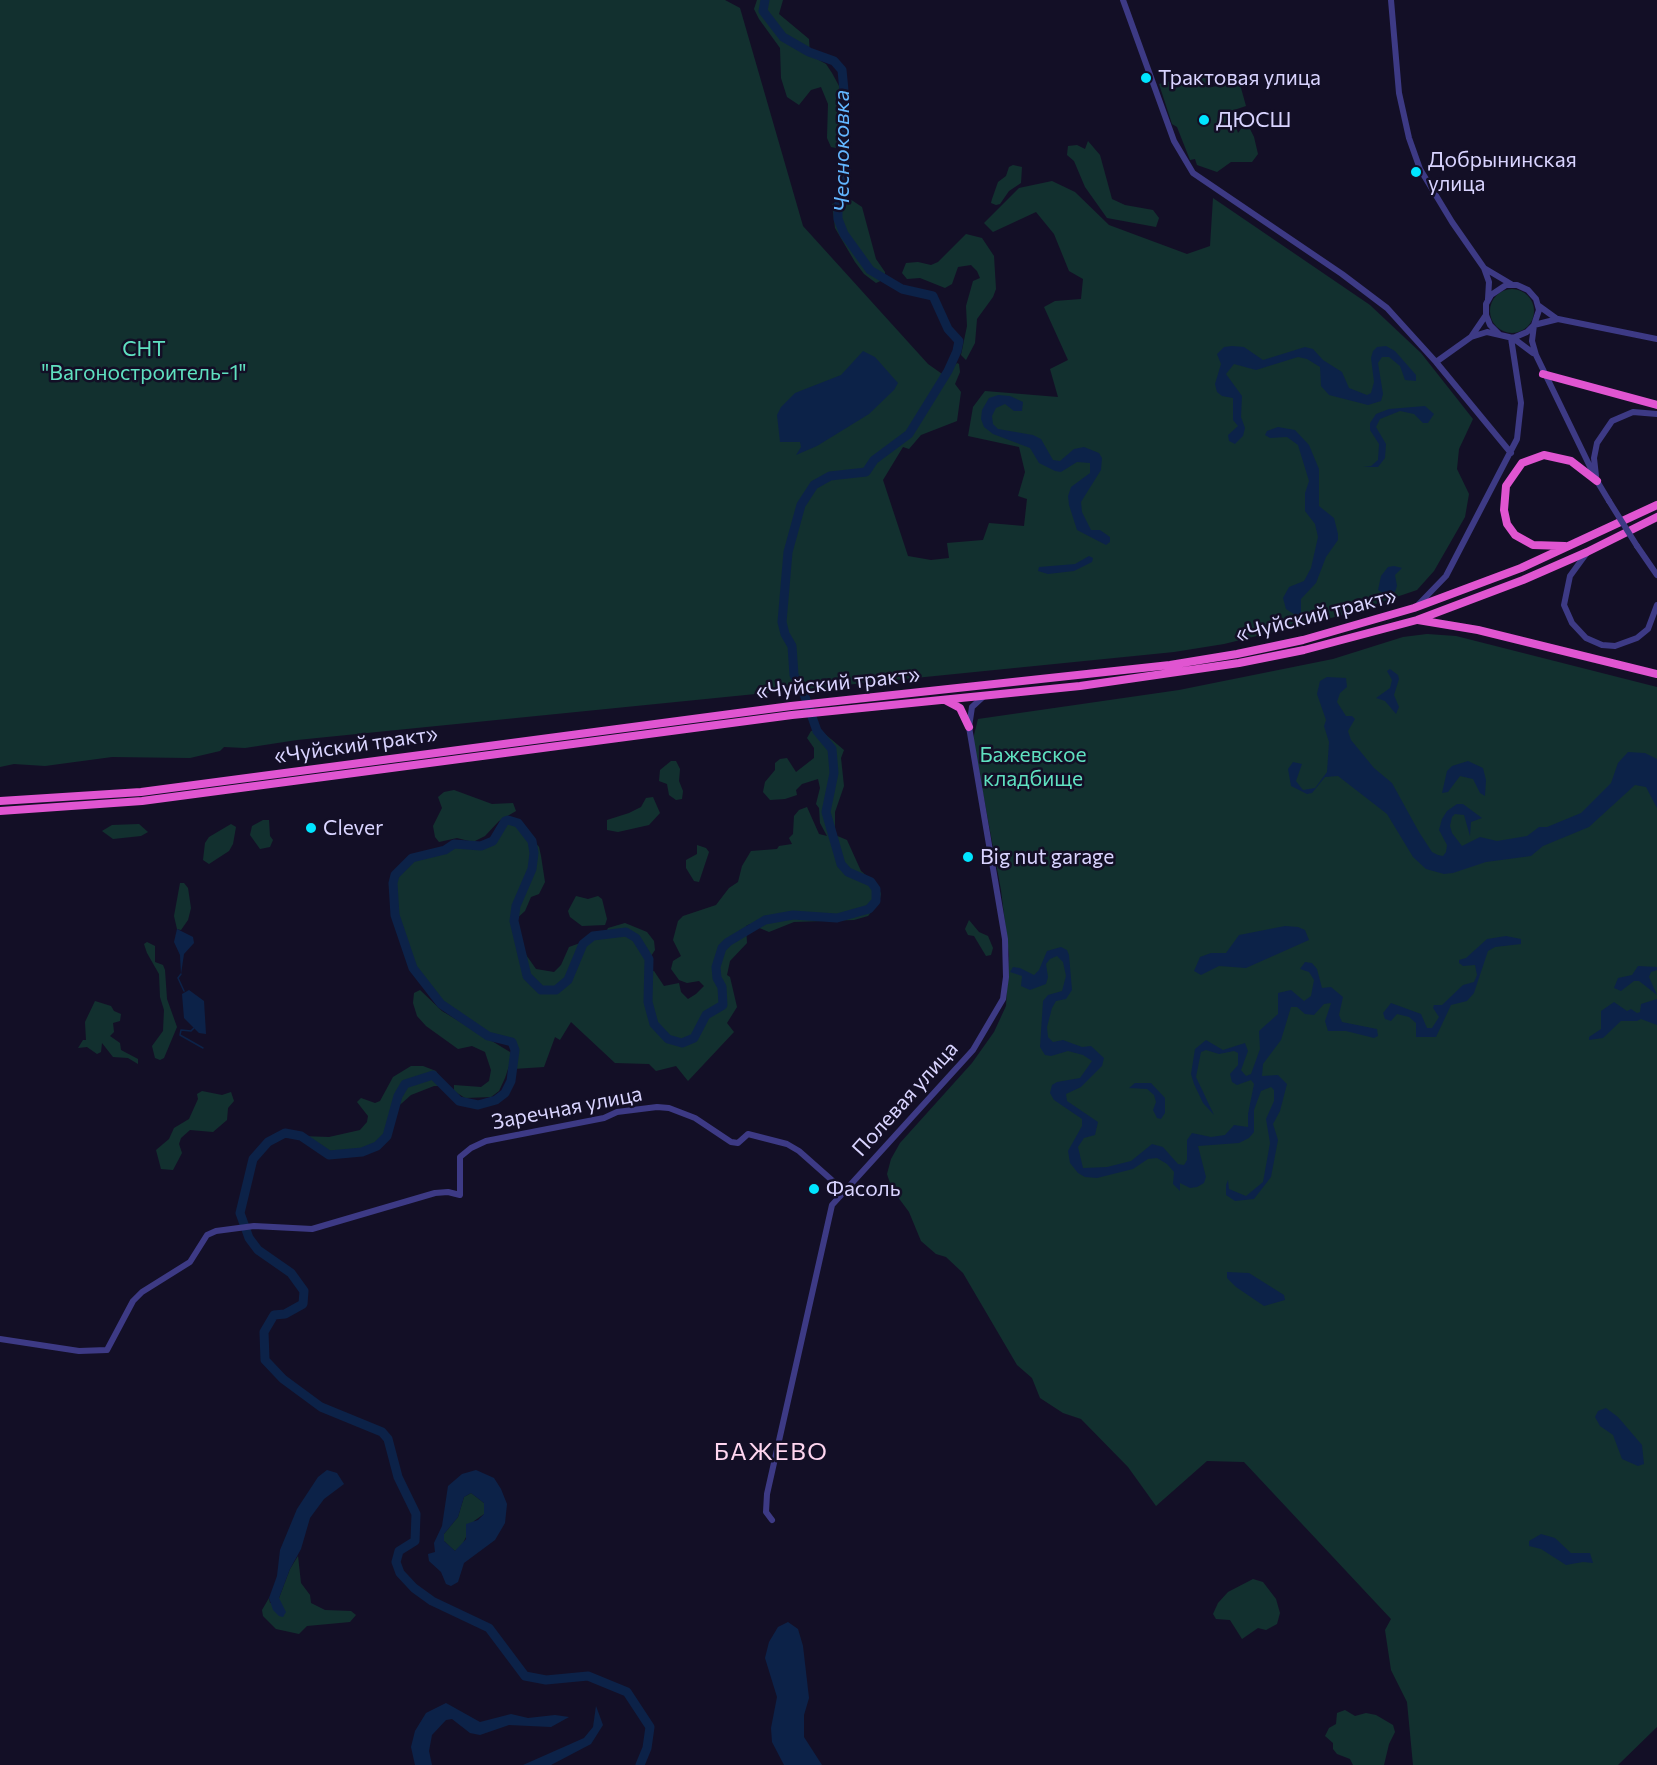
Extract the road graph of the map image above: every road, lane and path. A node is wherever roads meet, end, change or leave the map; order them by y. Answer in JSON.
{"nodes":[{"id":1,"x":1123,"y":0,"type":"edge"},
{"id":2,"x":1391,"y":0,"type":"edge"},
{"id":3,"x":1484,"y":267,"type":"junction"},
{"id":4,"x":1511,"y":285,"type":"junction"},
{"id":5,"x":1488,"y":299,"type":"junction"},
{"id":6,"x":1538,"y":304,"type":"junction"},
{"id":7,"x":1486,"y":315,"type":"junction"},
{"id":8,"x":1558,"y":319,"type":"junction"},
{"id":9,"x":1534,"y":325,"type":"junction"},
{"id":10,"x":1499,"y":334,"type":"junction"},
{"id":11,"x":1471,"y":337,"type":"junction"},
{"id":12,"x":1512,"y":338,"type":"junction"},
{"id":13,"x":1657,"y":339,"type":"edge"},
{"id":14,"x":1536,"y":355,"type":"junction"},
{"id":15,"x":1436,"y":362,"type":"junction"},
{"id":16,"x":1544,"y":374,"type":"junction"},
{"id":17,"x":1657,"y":405,"type":"edge"},
{"id":18,"x":1657,"y":414,"type":"edge"},
{"id":19,"x":1511,"y":453,"type":"junction"},
{"id":20,"x":1596,"y":480,"type":"junction"},
{"id":21,"x":1657,"y":505,"type":"edge"},
{"id":22,"x":1657,"y":517,"type":"edge"},
{"id":23,"x":1570,"y":546,"type":"junction"},
{"id":24,"x":1587,"y":552,"type":"junction"},
{"id":25,"x":1657,"y":575,"type":"edge"},
{"id":26,"x":1657,"y":605,"type":"edge"},
{"id":27,"x":1414,"y":608,"type":"junction"},
{"id":28,"x":1417,"y":620,"type":"junction"},
{"id":29,"x":1657,"y":674,"type":"edge"},
{"id":30,"x":986,"y":695,"type":"junction"},
{"id":31,"x":940,"y":699,"type":"junction"},
{"id":32,"x":969,"y":727,"type":"junction"},
{"id":33,"x":0,"y":801,"type":"edge"},
{"id":34,"x":0,"y":811,"type":"edge"},
{"id":35,"x":843,"y":1190,"type":"junction"},
{"id":36,"x":0,"y":1339,"type":"edge"},
{"id":37,"x":772,"y":1520,"type":"dead end"}],
"edges":[{"from":1,"to":15,"type":"street"},
{"from":2,"to":3,"type":"street"},
{"from":3,"to":4,"type":"street"},
{"from":3,"to":5,"type":"street"},
{"from":4,"to":5,"type":"street"},
{"from":4,"to":6,"type":"street"},
{"from":5,"to":7,"type":"street"},
{"from":6,"to":8,"type":"street"},
{"from":6,"to":9,"type":"street"},
{"from":7,"to":10,"type":"street"},
{"from":7,"to":11,"type":"street"},
{"from":8,"to":9,"type":"street"},
{"from":8,"to":13,"type":"street"},
{"from":9,"to":12,"type":"street"},
{"from":9,"to":14,"type":"street"},
{"from":10,"to":11,"type":"street"},
{"from":10,"to":12,"type":"street"},
{"from":11,"to":15,"type":"street"},
{"from":12,"to":14,"type":"street"},
{"from":12,"to":19,"type":"street"},
{"from":14,"to":16,"type":"street"},
{"from":15,"to":19,"type":"street"},
{"from":16,"to":17,"type":"highway"},
{"from":16,"to":20,"type":"street"},
{"from":18,"to":20,"type":"street"},
{"from":19,"to":27,"type":"street"},
{"from":20,"to":23,"type":"highway"},
{"from":20,"to":25,"type":"street","bridge":true},
{"from":21,"to":23,"type":"highway","name":"«Чуйский тракт»"},
{"from":22,"to":24,"type":"highway","name":"«Чуйский тракт»"},
{"from":23,"to":27,"type":"highway","name":"«Чуйский тракт»"},
{"from":24,"to":26,"type":"street"},
{"from":24,"to":28,"type":"highway","name":"«Чуйский тракт»"},
{"from":27,"to":33,"type":"highway","name":"«Чуйский тракт»"},
{"from":28,"to":29,"type":"highway"},
{"from":28,"to":30,"type":"highway","name":"«Чуйский тракт»"},
{"from":30,"to":31,"type":"highway","name":"«Чуйский тракт»"},
{"from":30,"to":32,"type":"street"},
{"from":31,"to":32,"type":"highway"},
{"from":31,"to":34,"type":"highway","name":"«Чуйский тракт»"},
{"from":32,"to":35,"type":"street","name":"Полевая улица"},
{"from":35,"to":36,"type":"street","name":"Заречная улица"},
{"from":35,"to":37,"type":"street","name":"Полевая улица"}]}
